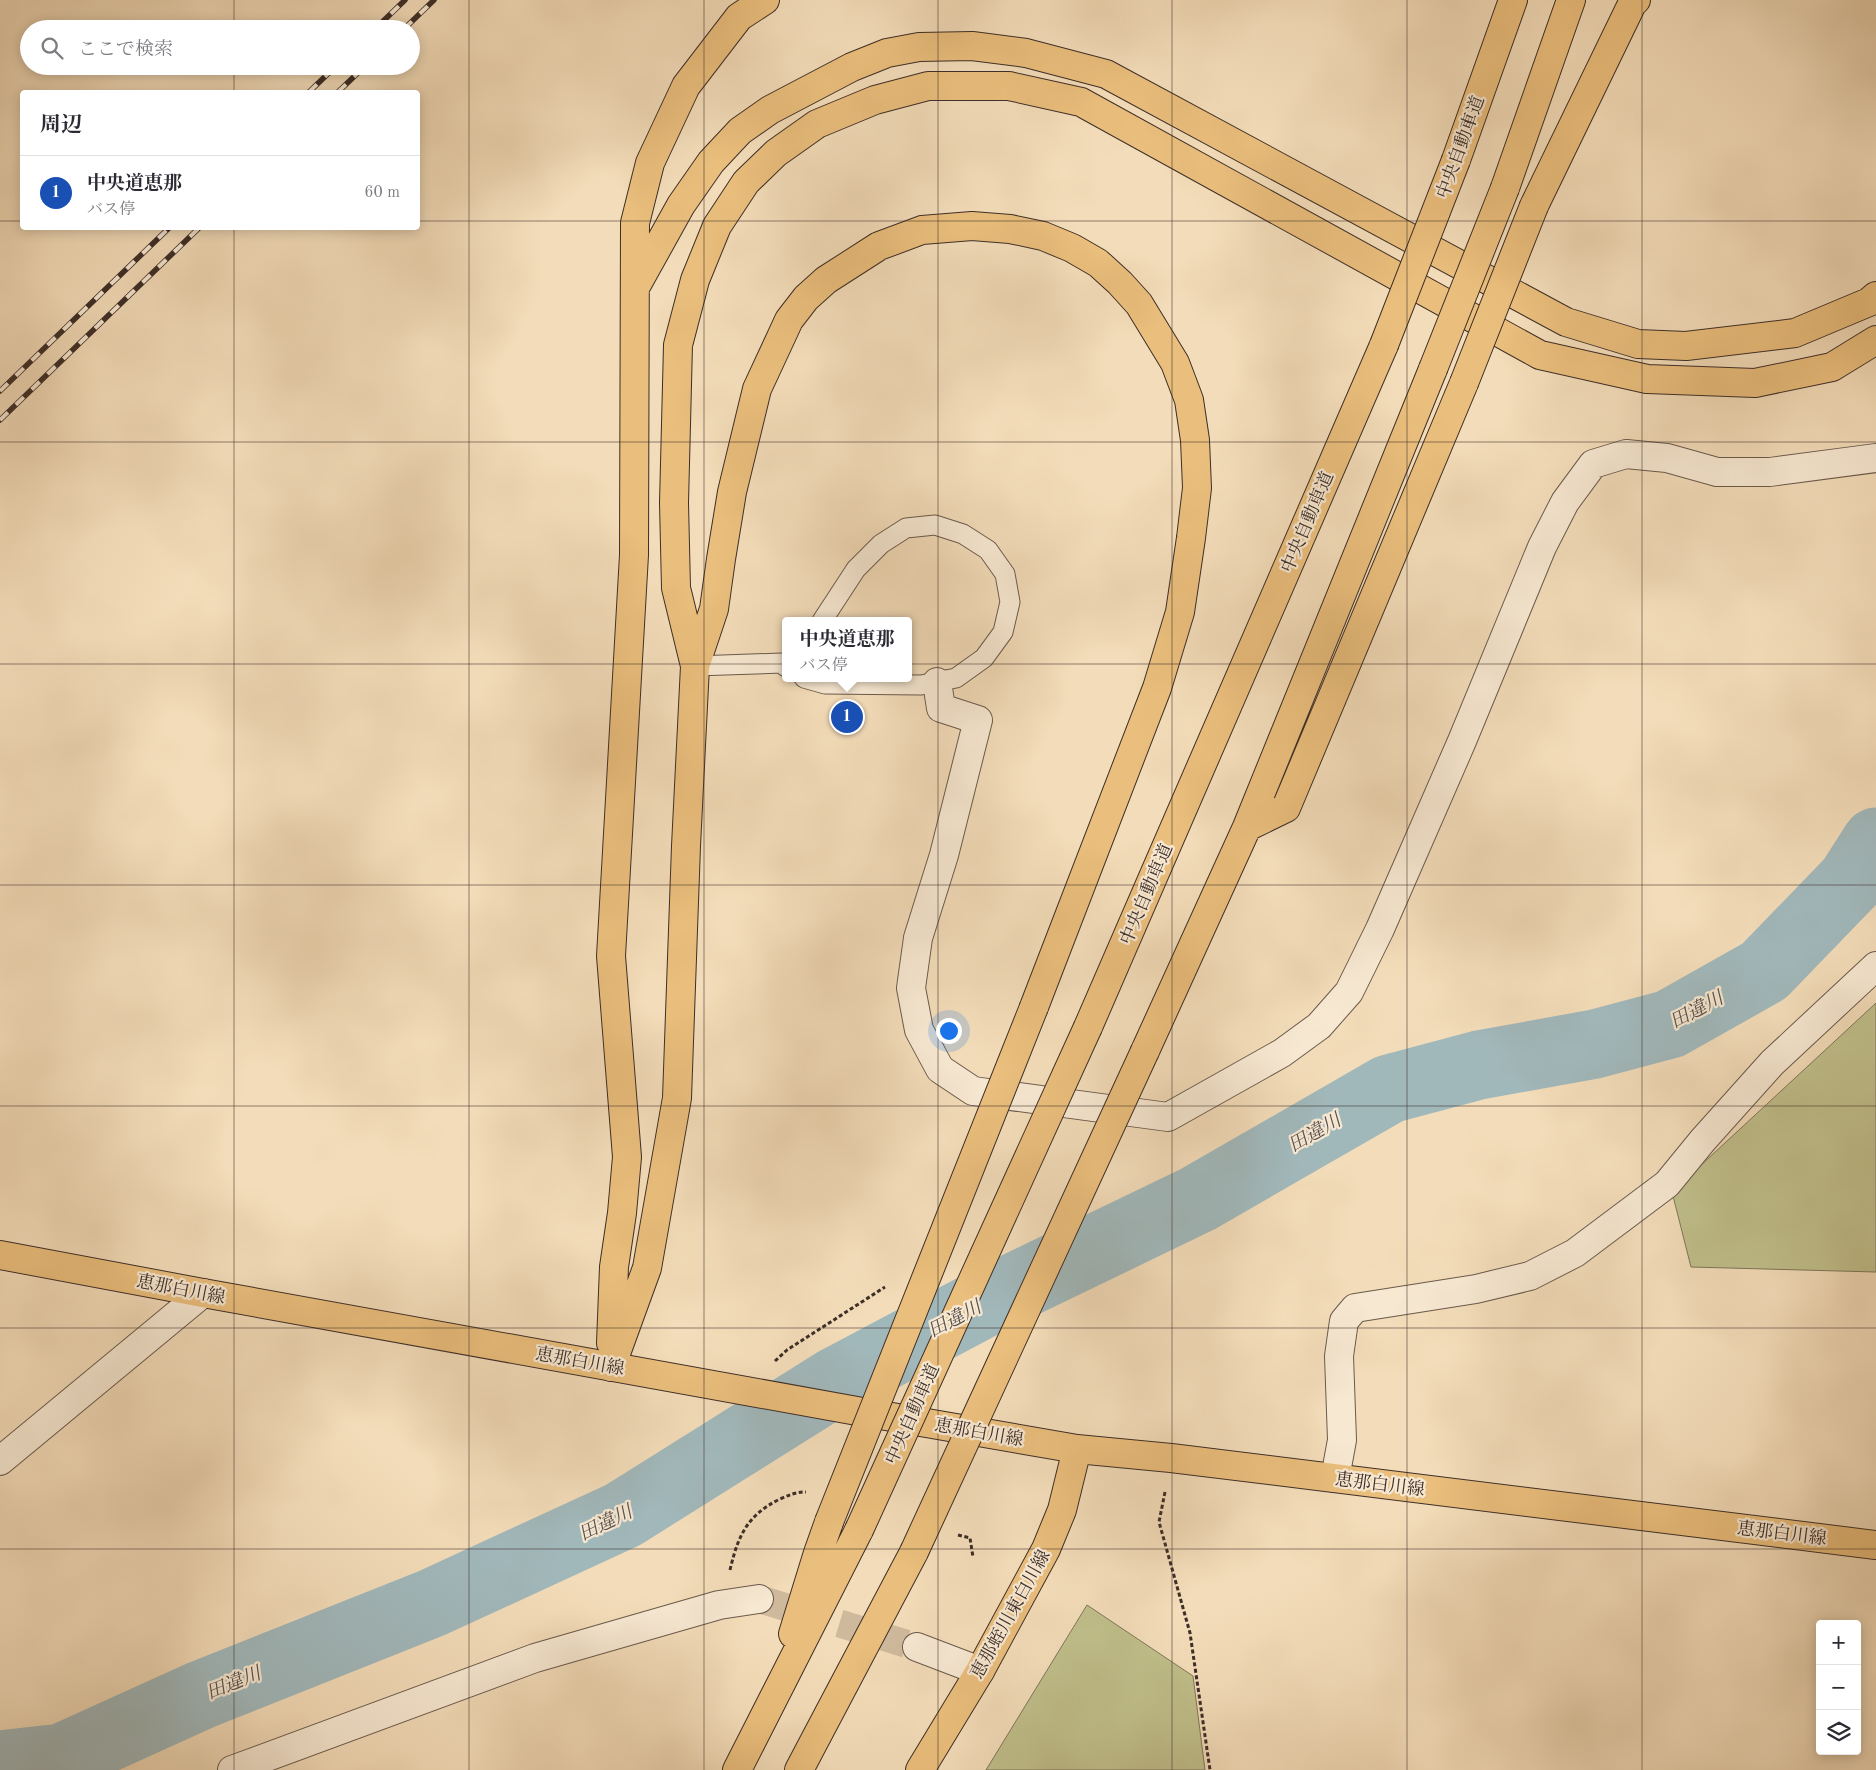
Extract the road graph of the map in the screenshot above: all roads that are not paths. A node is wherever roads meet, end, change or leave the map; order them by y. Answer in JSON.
{"nodes":[{"id":1,"x":765,"y":0,"type":"edge"},
{"id":2,"x":1513,"y":0,"type":"edge"},
{"id":3,"x":1571,"y":0,"type":"edge"},
{"id":4,"x":1636,"y":0,"type":"edge"},
{"id":5,"x":636,"y":286,"type":"junction"},
{"id":6,"x":1876,"y":296,"type":"edge"},
{"id":7,"x":1876,"y":340,"type":"edge"},
{"id":8,"x":1876,"y":458,"type":"edge"},
{"id":9,"x":825,"y":617,"type":"edge"},
{"id":10,"x":782,"y":663,"type":"edge"},
{"id":11,"x":695,"y":666,"type":"junction"},
{"id":12,"x":818,"y":682,"type":"edge"},
{"id":13,"x":937,"y":682,"type":"junction"},
{"id":14,"x":1247,"y":827,"type":"junction"},
{"id":15,"x":1876,"y":966,"type":"edge"},
{"id":16,"x":0,"y":1255,"type":"edge"},
{"id":17,"x":203,"y":1294,"type":"junction"},
{"id":18,"x":611,"y":1367,"type":"junction"},
{"id":19,"x":1077,"y":1448,"type":"junction"},
{"id":20,"x":0,"y":1462,"type":"edge"},
{"id":21,"x":1335,"y":1478,"type":"junction"},
{"id":22,"x":1876,"y":1545,"type":"edge"},
{"id":23,"x":759,"y":1599,"type":"tunnel mouth"},
{"id":24,"x":917,"y":1647,"type":"tunnel mouth"},
{"id":25,"x":980,"y":1671,"type":"junction"},
{"id":26,"x":772,"y":1705,"type":"junction"},
{"id":27,"x":232,"y":1770,"type":"edge"},
{"id":28,"x":737,"y":1770,"type":"edge"},
{"id":29,"x":799,"y":1770,"type":"edge"},
{"id":30,"x":920,"y":1770,"type":"edge"}],
"edges":[{"from":1,"to":5,"type":"main road"},
{"from":2,"to":26,"type":"main road","name":"中央自動車道","bridge":true},
{"from":3,"to":14,"type":"main road","bridge":true},
{"from":4,"to":14,"type":"main road","bridge":true},
{"from":5,"to":6,"type":"main road"},
{"from":5,"to":18,"type":"main road"},
{"from":7,"to":11,"type":"main road"},
{"from":8,"to":13,"type":"street"},
{"from":9,"to":13,"type":"lane"},
{"from":10,"to":11,"type":"lane"},
{"from":11,"to":18,"type":"main road"},
{"from":11,"to":26,"type":"main road","bridge":true},
{"from":12,"to":13,"type":"lane"},
{"from":14,"to":29,"type":"main road","bridge":true},
{"from":15,"to":21,"type":"street"},
{"from":16,"to":17,"type":"main road","name":"恵那白川線"},
{"from":17,"to":18,"type":"main road","name":"恵那白川線"},
{"from":17,"to":20,"type":"street"},
{"from":18,"to":19,"type":"main road","name":"恵那白川線"},
{"from":19,"to":21,"type":"main road","name":"恵那白川線"},
{"from":19,"to":25,"type":"main road","name":"恵那蛭川東白川線"},
{"from":21,"to":22,"type":"main road","name":"恵那白川線"},
{"from":23,"to":27,"type":"street"},
{"from":24,"to":25,"type":"street"},
{"from":25,"to":30,"type":"main road","name":"恵那蛭川東白川線"},
{"from":26,"to":28,"type":"main road","name":"中央自動車道"}]}
